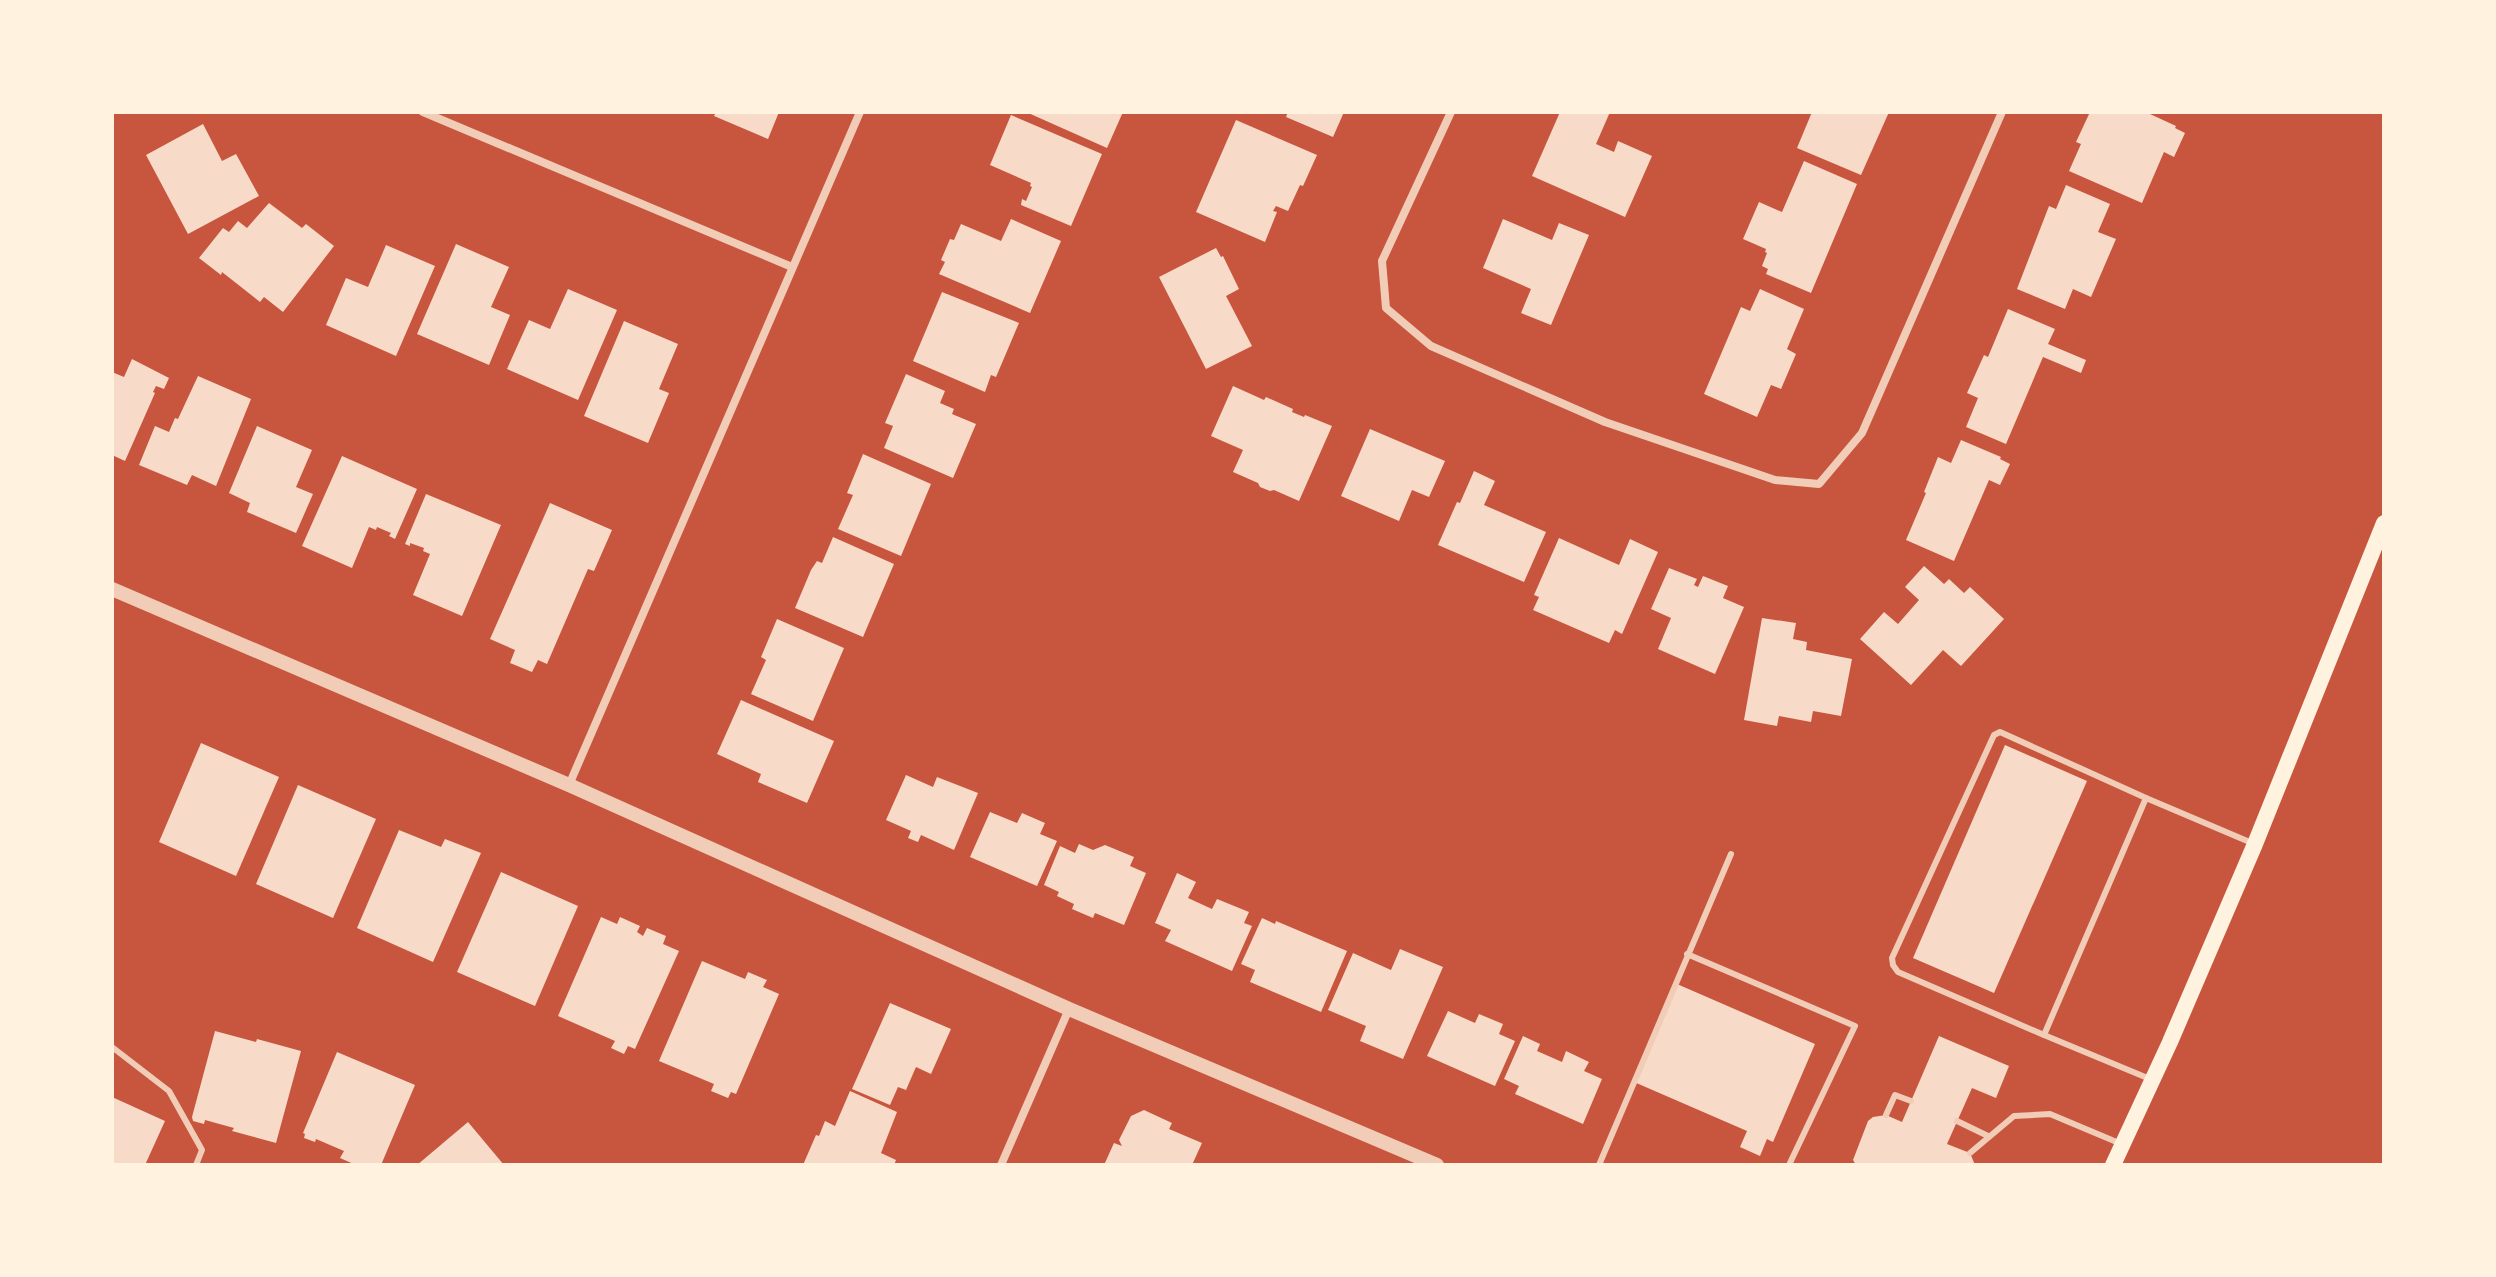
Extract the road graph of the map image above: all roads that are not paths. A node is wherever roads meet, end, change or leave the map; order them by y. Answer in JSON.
{"nodes":[{"id":1,"x":423,"y":112,"type":"edge"},
{"id":2,"x":860,"y":112,"type":"edge"},
{"id":3,"x":1451,"y":112,"type":"edge"},
{"id":4,"x":2002,"y":112,"type":"edge"},
{"id":5,"x":792,"y":267,"type":"junction"},
{"id":6,"x":2383,"y":526,"type":"edge"},
{"id":7,"x":112,"y":589,"type":"edge"},
{"id":8,"x":569,"y":785,"type":"junction"},
{"id":9,"x":2146,"y":798,"type":"junction"},
{"id":10,"x":2255,"y":844,"type":"junction"},
{"id":11,"x":1731,"y":854,"type":"dead end"},
{"id":12,"x":1687,"y":954,"type":"junction"},
{"id":13,"x":1069,"y":1009,"type":"junction"},
{"id":14,"x":2044,"y":1035,"type":"junction"},
{"id":15,"x":112,"y":1047,"type":"edge"},
{"id":16,"x":2153,"y":1080,"type":"junction"},
{"id":17,"x":1911,"y":1101,"type":"dead end"},
{"id":18,"x":1886,"y":1115,"type":"dead end"},
{"id":19,"x":1957,"y":1121,"type":"dead end"},
{"id":20,"x":1988,"y":1136,"type":"junction"},
{"id":21,"x":2122,"y":1145,"type":"junction"},
{"id":22,"x":1970,"y":1153,"type":"dead end"},
{"id":23,"x":196,"y":1165,"type":"edge"},
{"id":24,"x":1001,"y":1165,"type":"edge"},
{"id":25,"x":1437,"y":1165,"type":"edge"},
{"id":26,"x":1599,"y":1165,"type":"edge"},
{"id":27,"x":1789,"y":1165,"type":"edge"},
{"id":28,"x":2113,"y":1165,"type":"edge"}],
"edges":[{"from":1,"to":5,"type":"street"},
{"from":2,"to":5,"type":"street"},
{"from":3,"to":4,"type":"street"},
{"from":5,"to":8,"type":"street"},
{"from":6,"to":10,"type":"main road"},
{"from":7,"to":8,"type":"street"},
{"from":8,"to":13,"type":"street"},
{"from":9,"to":10,"type":"lane"},
{"from":9,"to":14,"type":"lane"},
{"from":9,"to":14,"type":"lane"},
{"from":10,"to":16,"type":"main road"},
{"from":11,"to":12,"type":"lane"},
{"from":12,"to":26,"type":"lane"},
{"from":12,"to":27,"type":"lane"},
{"from":13,"to":24,"type":"street"},
{"from":13,"to":25,"type":"street"},
{"from":14,"to":16,"type":"lane"},
{"from":15,"to":23,"type":"lane"},
{"from":16,"to":21,"type":"main road"},
{"from":17,"to":18,"type":"lane"},
{"from":19,"to":20,"type":"lane"},
{"from":20,"to":21,"type":"lane"},
{"from":20,"to":22,"type":"lane"},
{"from":21,"to":28,"type":"main road"}]}
